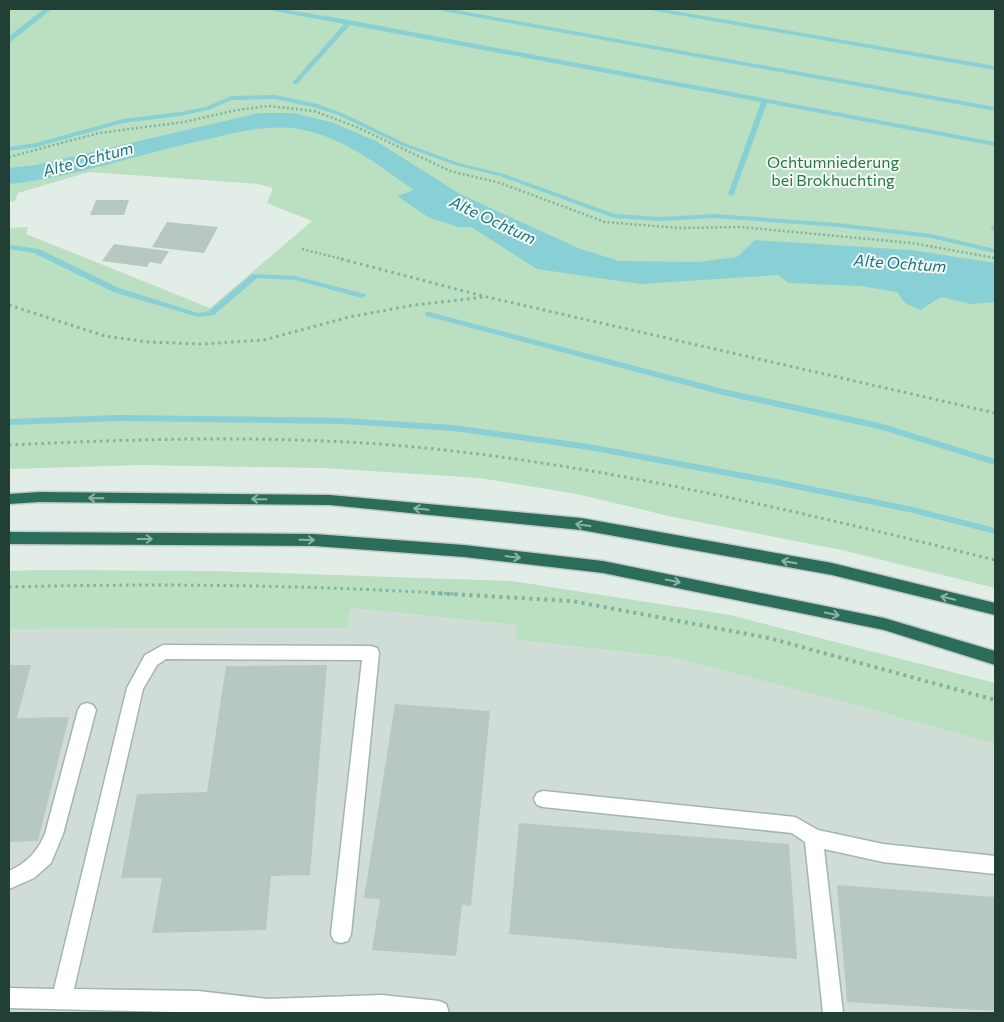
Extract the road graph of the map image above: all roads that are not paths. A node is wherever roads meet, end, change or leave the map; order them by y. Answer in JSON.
{"nodes":[{"id":1,"x":9,"y":499,"type":"edge"},
{"id":2,"x":9,"y":538,"type":"edge"},
{"id":3,"x":995,"y":609,"type":"edge"},
{"id":4,"x":995,"y":658,"type":"edge"},
{"id":5,"x":86,"y":710,"type":"dead end"},
{"id":6,"x":543,"y":799,"type":"dead end"},
{"id":7,"x":814,"y":838,"type":"junction"},
{"id":8,"x":995,"y":865,"type":"edge"},
{"id":9,"x":9,"y":880,"type":"edge"},
{"id":10,"x":341,"y":934,"type":"dead end"},
{"id":11,"x":9,"y":998,"type":"edge"},
{"id":12,"x":62,"y":999,"type":"junction"},
{"id":13,"x":270,"y":1011,"type":"edge"},
{"id":14,"x":439,"y":1013,"type":"edge"},
{"id":15,"x":833,"y":1013,"type":"edge"}],
"edges":[{"from":3,"to":1,"type":"highway","one_way":true},
{"from":2,"to":4,"type":"highway","one_way":true},
{"from":5,"to":9,"type":"street"},
{"from":6,"to":7,"type":"street"},
{"from":7,"to":8,"type":"street"},
{"from":7,"to":15,"type":"street"},
{"from":10,"to":12,"type":"street"},
{"from":11,"to":12,"type":"street"},
{"from":12,"to":13,"type":"street"},
{"from":13,"to":14,"type":"street"}]}
